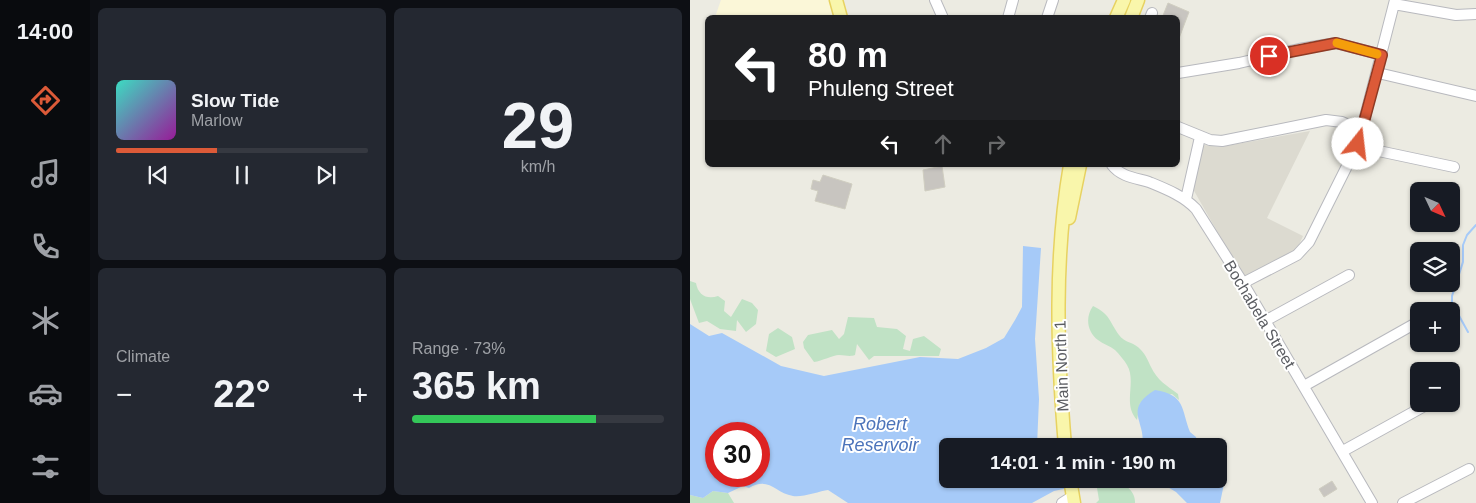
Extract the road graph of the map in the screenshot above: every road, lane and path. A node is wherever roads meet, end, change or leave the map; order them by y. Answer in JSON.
{"nodes":[{"id":1,"x":836,"y":0,"type":"edge"},
{"id":2,"x":934,"y":0,"type":"edge"},
{"id":3,"x":1013,"y":0,"type":"edge"},
{"id":4,"x":1052,"y":0,"type":"edge"},
{"id":5,"x":1124,"y":0,"type":"edge"},
{"id":6,"x":1138,"y":0,"type":"edge"},
{"id":7,"x":1395,"y":2,"type":"edge"},
{"id":8,"x":1476,"y":14,"type":"edge"},
{"id":9,"x":840,"y":15,"type":"edge"},
{"id":10,"x":942,"y":15,"type":"edge"},
{"id":11,"x":1009,"y":15,"type":"edge"},
{"id":12,"x":1048,"y":15,"type":"edge"},
{"id":13,"x":1117,"y":15,"type":"edge"},
{"id":14,"x":1132,"y":15,"type":"edge"},
{"id":15,"x":1382,"y":55,"type":"junction"},
{"id":16,"x":1180,"y":73,"type":"edge"},
{"id":17,"x":1378,"y":73,"type":"junction"},
{"id":18,"x":1476,"y":96,"type":"edge"},
{"id":19,"x":1180,"y":128,"type":"edge"},
{"id":20,"x":1362,"y":131,"type":"junction"},
{"id":21,"x":1200,"y":137,"type":"junction"},
{"id":22,"x":1358,"y":144,"type":"junction"},
{"id":23,"x":1070,"y":167,"type":"edge"},
{"id":24,"x":1080,"y":167,"type":"edge"},
{"id":25,"x":1115,"y":167,"type":"edge"},
{"id":26,"x":1454,"y":167,"type":"dead end"},
{"id":27,"x":1186,"y":198,"type":"junction"},
{"id":28,"x":1349,"y":275,"type":"dead end"},
{"id":29,"x":1243,"y":283,"type":"junction"},
{"id":30,"x":1059,"y":285,"type":"junction"},
{"id":31,"x":1265,"y":320,"type":"junction"},
{"id":32,"x":1410,"y":326,"type":"edge"},
{"id":33,"x":1304,"y":386,"type":"junction"},
{"id":34,"x":1414,"y":412,"type":"edge"},
{"id":35,"x":1064,"y":438,"type":"edge"},
{"id":36,"x":1343,"y":451,"type":"junction"},
{"id":37,"x":1469,"y":469,"type":"dead end"},
{"id":38,"x":1372,"y":503,"type":"edge"},
{"id":39,"x":1403,"y":503,"type":"edge"}],
"edges":[{"from":1,"to":9,"type":"main road"},
{"from":2,"to":10,"type":"street"},
{"from":3,"to":11,"type":"street"},
{"from":4,"to":12,"type":"street"},
{"from":5,"to":13,"type":"main road"},
{"from":6,"to":14,"type":"main road"},
{"from":7,"to":8,"type":"street"},
{"from":7,"to":15,"type":"street"},
{"from":15,"to":16,"type":"street"},
{"from":15,"to":17,"type":"street"},
{"from":17,"to":18,"type":"street"},
{"from":17,"to":20,"type":"street"},
{"from":19,"to":21,"type":"street"},
{"from":20,"to":21,"type":"street"},
{"from":20,"to":22,"type":"street"},
{"from":21,"to":27,"type":"street"},
{"from":22,"to":26,"type":"street"},
{"from":22,"to":29,"type":"street"},
{"from":23,"to":30,"type":"main road","name":"Main North 1"},
{"from":24,"to":30,"type":"main road","name":"Main North 1"},
{"from":25,"to":27,"type":"street","name":"Bochabela Street"},
{"from":27,"to":29,"type":"street","name":"Bochabela Street"},
{"from":28,"to":31,"type":"street"},
{"from":29,"to":31,"type":"street","name":"Bochabela Street"},
{"from":30,"to":35,"type":"main road","name":"Main North 1"},
{"from":31,"to":33,"type":"street","name":"Bochabela Street"},
{"from":32,"to":33,"type":"street"},
{"from":33,"to":36,"type":"street","name":"Bochabela Street"},
{"from":34,"to":36,"type":"street"},
{"from":36,"to":38,"type":"street","name":"Bochabela Street"},
{"from":37,"to":39,"type":"street"}]}
